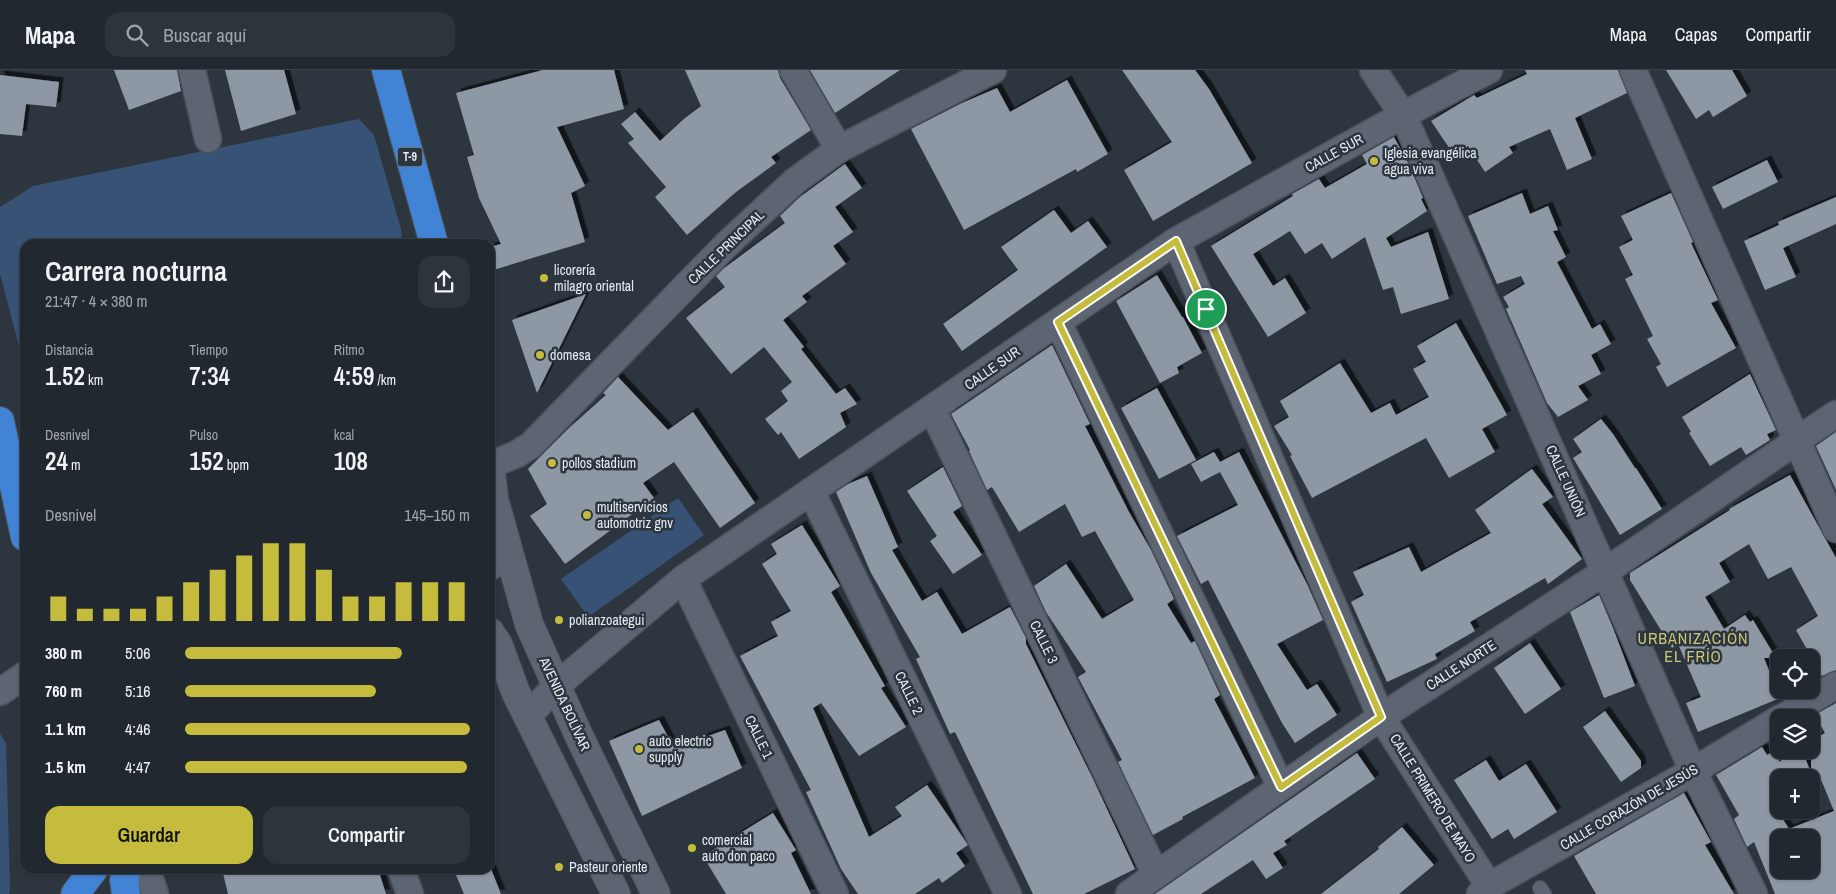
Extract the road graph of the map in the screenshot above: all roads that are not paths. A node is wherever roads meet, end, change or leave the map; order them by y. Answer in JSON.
{"nodes":[{"id":1,"x":192,"y":70,"type":"edge"},
{"id":2,"x":386,"y":70,"type":"edge"},
{"id":3,"x":793,"y":70,"type":"edge"},
{"id":4,"x":993,"y":70,"type":"edge"},
{"id":5,"x":1373,"y":70,"type":"edge"},
{"id":6,"x":1489,"y":70,"type":"edge"},
{"id":7,"x":1633,"y":70,"type":"edge"},
{"id":8,"x":1403,"y":115,"type":"junction"},
{"id":9,"x":208,"y":139,"type":"dead end"},
{"id":10,"x":839,"y":149,"type":"junction"},
{"id":11,"x":433,"y":239,"type":"edge"},
{"id":12,"x":1176,"y":241,"type":"junction"},
{"id":13,"x":1058,"y":322,"type":"junction"},
{"id":14,"x":932,"y":409,"type":"junction"},
{"id":15,"x":1836,"y":414,"type":"edge"},
{"id":16,"x":0,"y":421,"type":"edge"},
{"id":17,"x":1797,"y":442,"type":"junction"},
{"id":18,"x":495,"y":464,"type":"edge"},
{"id":19,"x":811,"y":492,"type":"junction"},
{"id":20,"x":495,"y":499,"type":"edge"},
{"id":21,"x":496,"y":506,"type":"junction"},
{"id":22,"x":20,"y":514,"type":"edge"},
{"id":23,"x":1836,"y":529,"type":"edge"},
{"id":24,"x":495,"y":531,"type":"edge"},
{"id":25,"x":1606,"y":571,"type":"junction"},
{"id":26,"x":683,"y":579,"type":"junction"},
{"id":27,"x":495,"y":640,"type":"edge"},
{"id":28,"x":20,"y":678,"type":"edge"},
{"id":29,"x":1836,"y":685,"type":"edge"},
{"id":30,"x":556,"y":686,"type":"junction"},
{"id":31,"x":0,"y":692,"type":"edge"},
{"id":32,"x":1795,"y":709,"type":"edge"},
{"id":33,"x":528,"y":716,"type":"junction"},
{"id":34,"x":1381,"y":717,"type":"junction"},
{"id":35,"x":1770,"y":724,"type":"edge"},
{"id":36,"x":1693,"y":771,"type":"junction"},
{"id":37,"x":1281,"y":787,"type":"junction"},
{"id":38,"x":71,"y":874,"type":"edge"},
{"id":39,"x":90,"y":874,"type":"edge"},
{"id":40,"x":126,"y":874,"type":"edge"},
{"id":41,"x":149,"y":874,"type":"edge"},
{"id":42,"x":403,"y":874,"type":"edge"},
{"id":43,"x":1156,"y":875,"type":"junction"},
{"id":44,"x":1485,"y":890,"type":"edge"},
{"id":45,"x":75,"y":894,"type":"edge"},
{"id":46,"x":126,"y":894,"type":"edge"},
{"id":47,"x":155,"y":894,"type":"edge"},
{"id":48,"x":410,"y":894,"type":"edge"},
{"id":49,"x":616,"y":894,"type":"edge"},
{"id":50,"x":656,"y":894,"type":"edge"},
{"id":51,"x":834,"y":894,"type":"edge"},
{"id":52,"x":1008,"y":894,"type":"edge"},
{"id":53,"x":1130,"y":894,"type":"edge"},
{"id":54,"x":1754,"y":894,"type":"edge"}],
"edges":[{"from":1,"to":9,"type":"street"},
{"from":2,"to":11,"type":"highway","number":"T-9"},
{"from":3,"to":10,"type":"street"},
{"from":4,"to":10,"type":"street","name":"CALLE PRINCIPAL"},
{"from":5,"to":8,"type":"street","name":"CALLE UNIÓN"},
{"from":6,"to":8,"type":"street","name":"CALLE SUR"},
{"from":7,"to":17,"type":"street"},
{"from":8,"to":12,"type":"street","name":"CALLE SUR"},
{"from":8,"to":25,"type":"street","name":"CALLE UNIÓN"},
{"from":10,"to":18,"type":"street","name":"CALLE PRINCIPAL"},
{"from":12,"to":13,"type":"street","name":"CALLE SUR"},
{"from":12,"to":34,"type":"street","name":"CALLE PRIMERO DE MAYO"},
{"from":13,"to":14,"type":"street","name":"CALLE SUR"},
{"from":13,"to":37,"type":"street"},
{"from":14,"to":19,"type":"street","name":"CALLE SUR"},
{"from":14,"to":43,"type":"street","name":"CALLE 3"},
{"from":15,"to":17,"type":"street","name":"CALLE NORTE"},
{"from":16,"to":22,"type":"highway"},
{"from":17,"to":23,"type":"street"},
{"from":17,"to":25,"type":"street","name":"CALLE NORTE"},
{"from":19,"to":26,"type":"street","name":"CALLE SUR"},
{"from":19,"to":52,"type":"street","name":"CALLE 2"},
{"from":20,"to":21,"type":"street"},
{"from":21,"to":24,"type":"street"},
{"from":21,"to":30,"type":"street","name":"AVENIDA BOLÍVAR"},
{"from":25,"to":34,"type":"street","name":"CALLE NORTE"},
{"from":25,"to":36,"type":"street","name":"CALLE UNIÓN"},
{"from":26,"to":30,"type":"street","name":"CALLE SUR"},
{"from":26,"to":51,"type":"street","name":"CALLE 1"},
{"from":27,"to":33,"type":"street"},
{"from":28,"to":31,"type":"street"},
{"from":29,"to":32,"type":"street","name":"CALLE CORAZÓN DE JESÚS"},
{"from":30,"to":33,"type":"street","name":"CALLE SUR"},
{"from":30,"to":50,"type":"street","name":"AVENIDA BOLÍVAR"},
{"from":33,"to":49,"type":"street"},
{"from":34,"to":37,"type":"street","name":"CALLE NORTE"},
{"from":34,"to":44,"type":"street","name":"CALLE PRIMERO DE MAYO"},
{"from":35,"to":36,"type":"street","name":"CALLE CORAZÓN DE JESÚS"},
{"from":36,"to":44,"type":"street","name":"CALLE CORAZÓN DE JESÚS"},
{"from":36,"to":54,"type":"street","name":"CALLE UNIÓN"},
{"from":37,"to":43,"type":"street","name":"CALLE NORTE"},
{"from":38,"to":45,"type":"highway"},
{"from":39,"to":45,"type":"highway"},
{"from":40,"to":46,"type":"highway"},
{"from":41,"to":47,"type":"street"},
{"from":42,"to":48,"type":"street"},
{"from":43,"to":53,"type":"street","name":"CALLE NORTE"}]}
